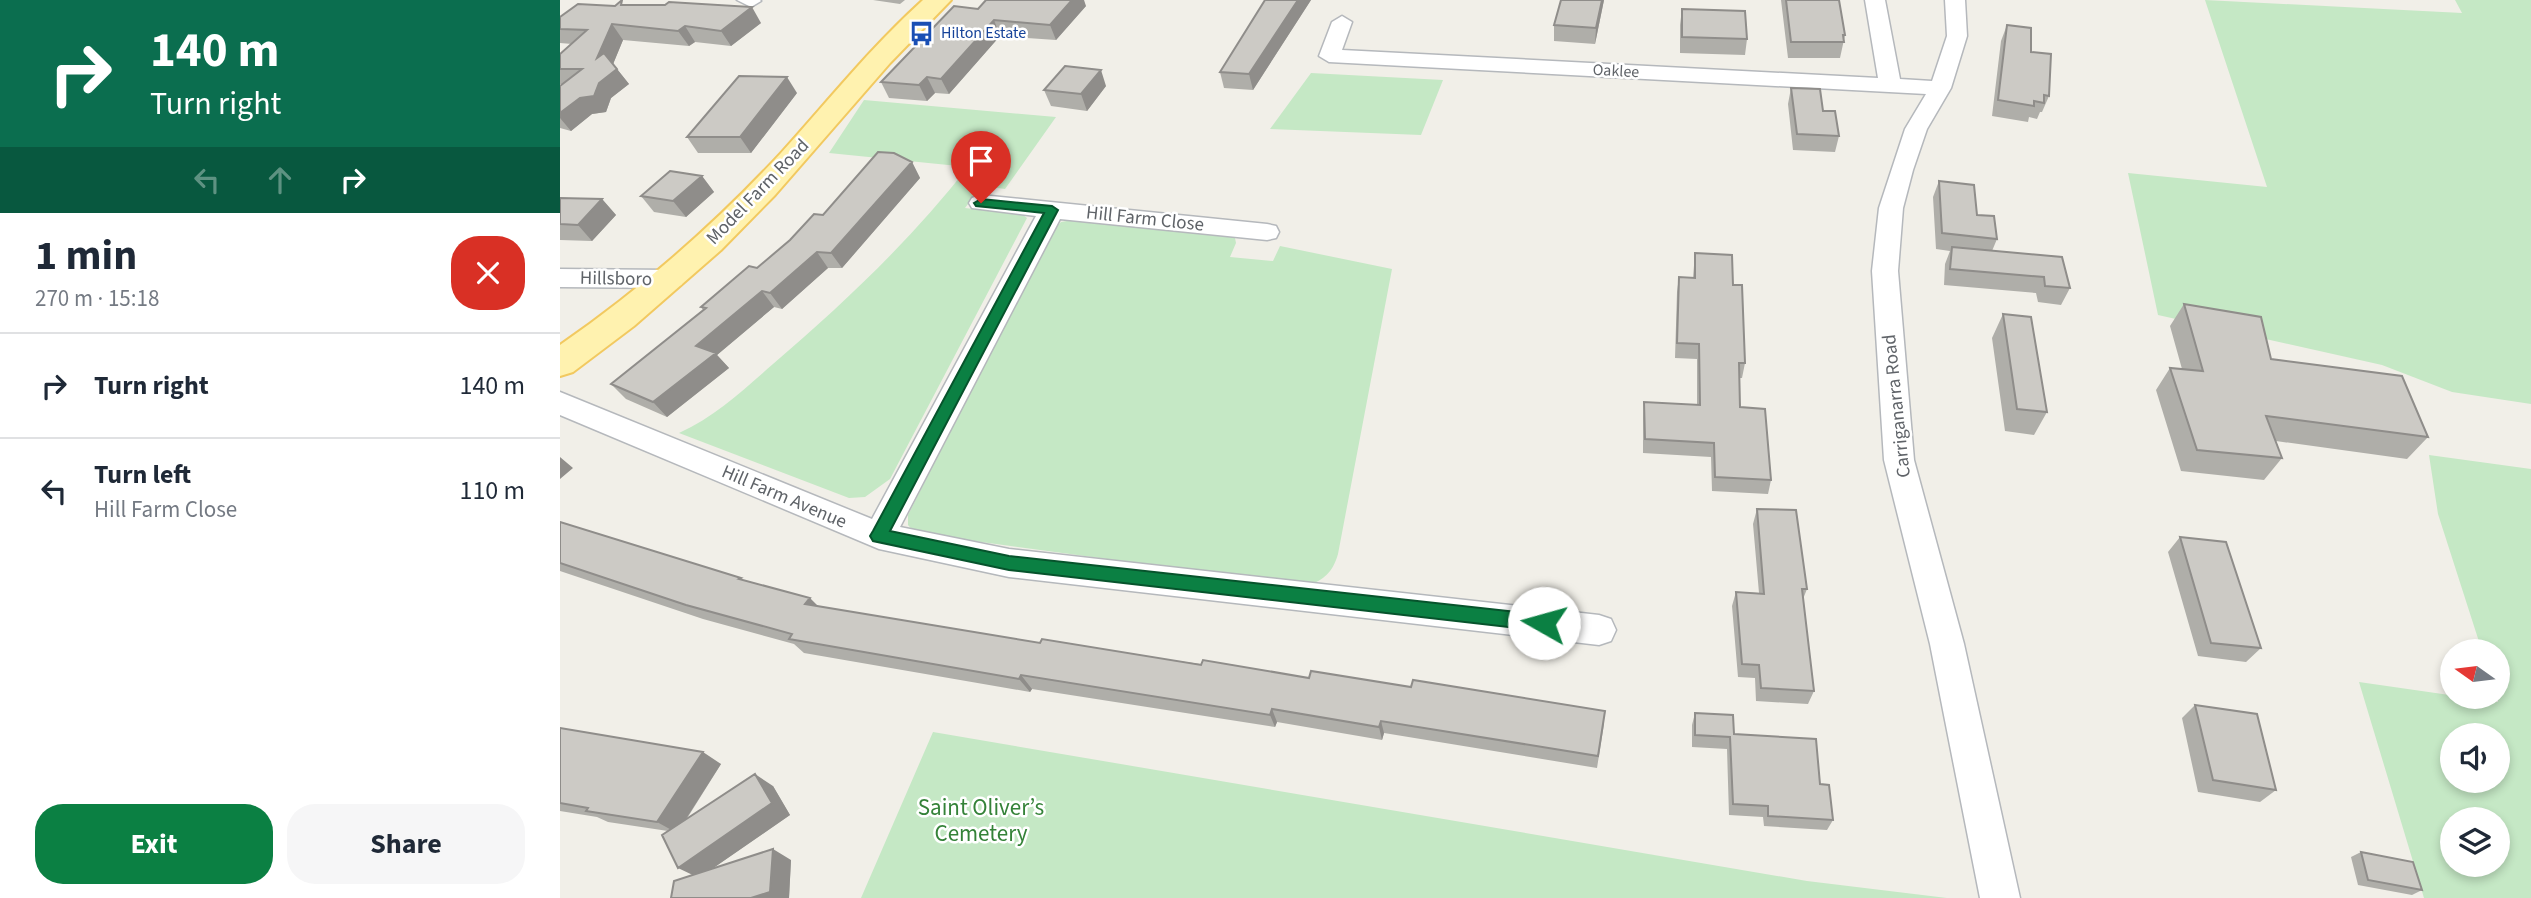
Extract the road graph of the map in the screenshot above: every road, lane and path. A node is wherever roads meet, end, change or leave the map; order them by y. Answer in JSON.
{"nodes":[{"id":1,"x":938,"y":0,"type":"edge"},
{"id":2,"x":1875,"y":0,"type":"edge"},
{"id":3,"x":1955,"y":0,"type":"edge"},
{"id":4,"x":1342,"y":22,"type":"dead end"},
{"id":5,"x":1890,"y":83,"type":"junction"},
{"id":6,"x":1940,"y":88,"type":"junction"},
{"id":7,"x":981,"y":203,"type":"dead end"},
{"id":8,"x":1052,"y":210,"type":"junction"},
{"id":9,"x":1267,"y":232,"type":"dead end"},
{"id":10,"x":560,"y":278,"type":"edge"},
{"id":11,"x":672,"y":279,"type":"junction"},
{"id":12,"x":560,"y":363,"type":"edge"},
{"id":13,"x":560,"y":404,"type":"edge"},
{"id":14,"x":879,"y":536,"type":"junction"},
{"id":15,"x":1600,"y":630,"type":"dead end"},
{"id":16,"x":2000,"y":898,"type":"edge"}],
"edges":[{"from":1,"to":11,"type":"main road","name":"Model Farm Road"},
{"from":2,"to":5,"type":"street"},
{"from":3,"to":6,"type":"street","name":"Carriganarra Road"},
{"from":4,"to":5,"type":"street","name":"Oaklee"},
{"from":5,"to":6,"type":"street","name":"Oaklee"},
{"from":6,"to":16,"type":"street","name":"Carriganarra Road"},
{"from":7,"to":8,"type":"street","name":"Hill Farm Close"},
{"from":8,"to":9,"type":"street","name":"Hill Farm Close"},
{"from":8,"to":14,"type":"street"},
{"from":10,"to":11,"type":"street","name":"Hillsboro"},
{"from":11,"to":12,"type":"main road","name":"Model Farm Road"},
{"from":13,"to":14,"type":"street","name":"Hill Farm Avenue"},
{"from":14,"to":15,"type":"street","name":"Hill Farm Avenue"}]}
